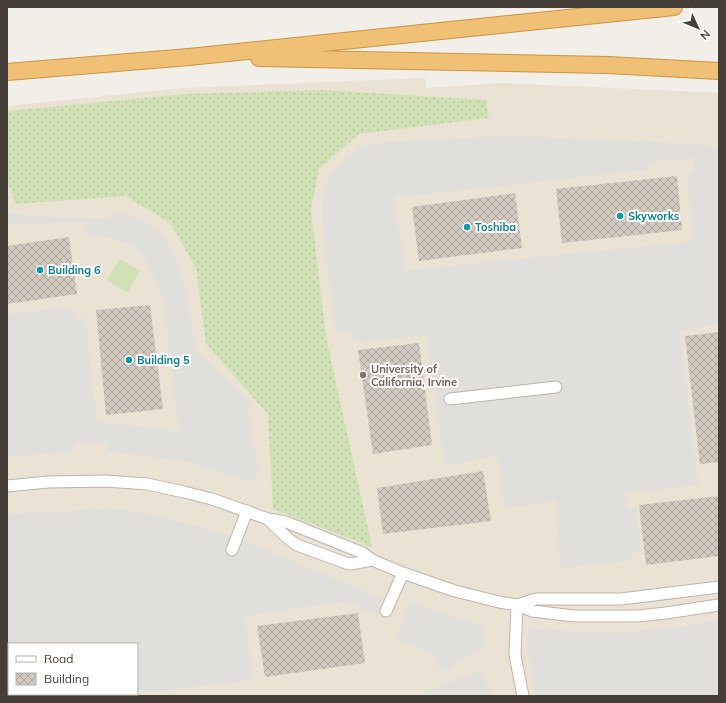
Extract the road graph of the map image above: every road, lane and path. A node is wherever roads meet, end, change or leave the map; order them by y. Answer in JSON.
{"nodes":[{"id":1,"x":674,"y":7,"type":"edge"},
{"id":2,"x":189,"y":57,"type":"junction"},
{"id":3,"x":719,"y":71,"type":"edge"},
{"id":4,"x":7,"y":72,"type":"edge"},
{"id":5,"x":556,"y":387,"type":"dead end"},
{"id":6,"x":450,"y":399,"type":"dead end"},
{"id":7,"x":7,"y":486,"type":"edge"},
{"id":8,"x":247,"y":511,"type":"junction"},
{"id":9,"x":268,"y":519,"type":"junction"},
{"id":10,"x":232,"y":550,"type":"dead end"},
{"id":11,"x":372,"y":560,"type":"junction"},
{"id":12,"x":403,"y":573,"type":"junction"},
{"id":13,"x":719,"y":587,"type":"edge"},
{"id":14,"x":517,"y":605,"type":"junction"},
{"id":15,"x":719,"y":605,"type":"edge"},
{"id":16,"x":386,"y":611,"type":"dead end"},
{"id":17,"x":523,"y":696,"type":"edge"}],
"edges":[{"from":1,"to":2,"type":"highway"},
{"from":2,"to":3,"type":"highway"},
{"from":2,"to":4,"type":"highway"},
{"from":5,"to":6,"type":"street"},
{"from":7,"to":8,"type":"street"},
{"from":8,"to":9,"type":"street"},
{"from":8,"to":10,"type":"street"},
{"from":9,"to":11,"type":"street"},
{"from":9,"to":11,"type":"street"},
{"from":11,"to":12,"type":"street"},
{"from":12,"to":14,"type":"street"},
{"from":12,"to":16,"type":"street"},
{"from":13,"to":14,"type":"street"},
{"from":14,"to":15,"type":"street"},
{"from":14,"to":17,"type":"street"}]}
